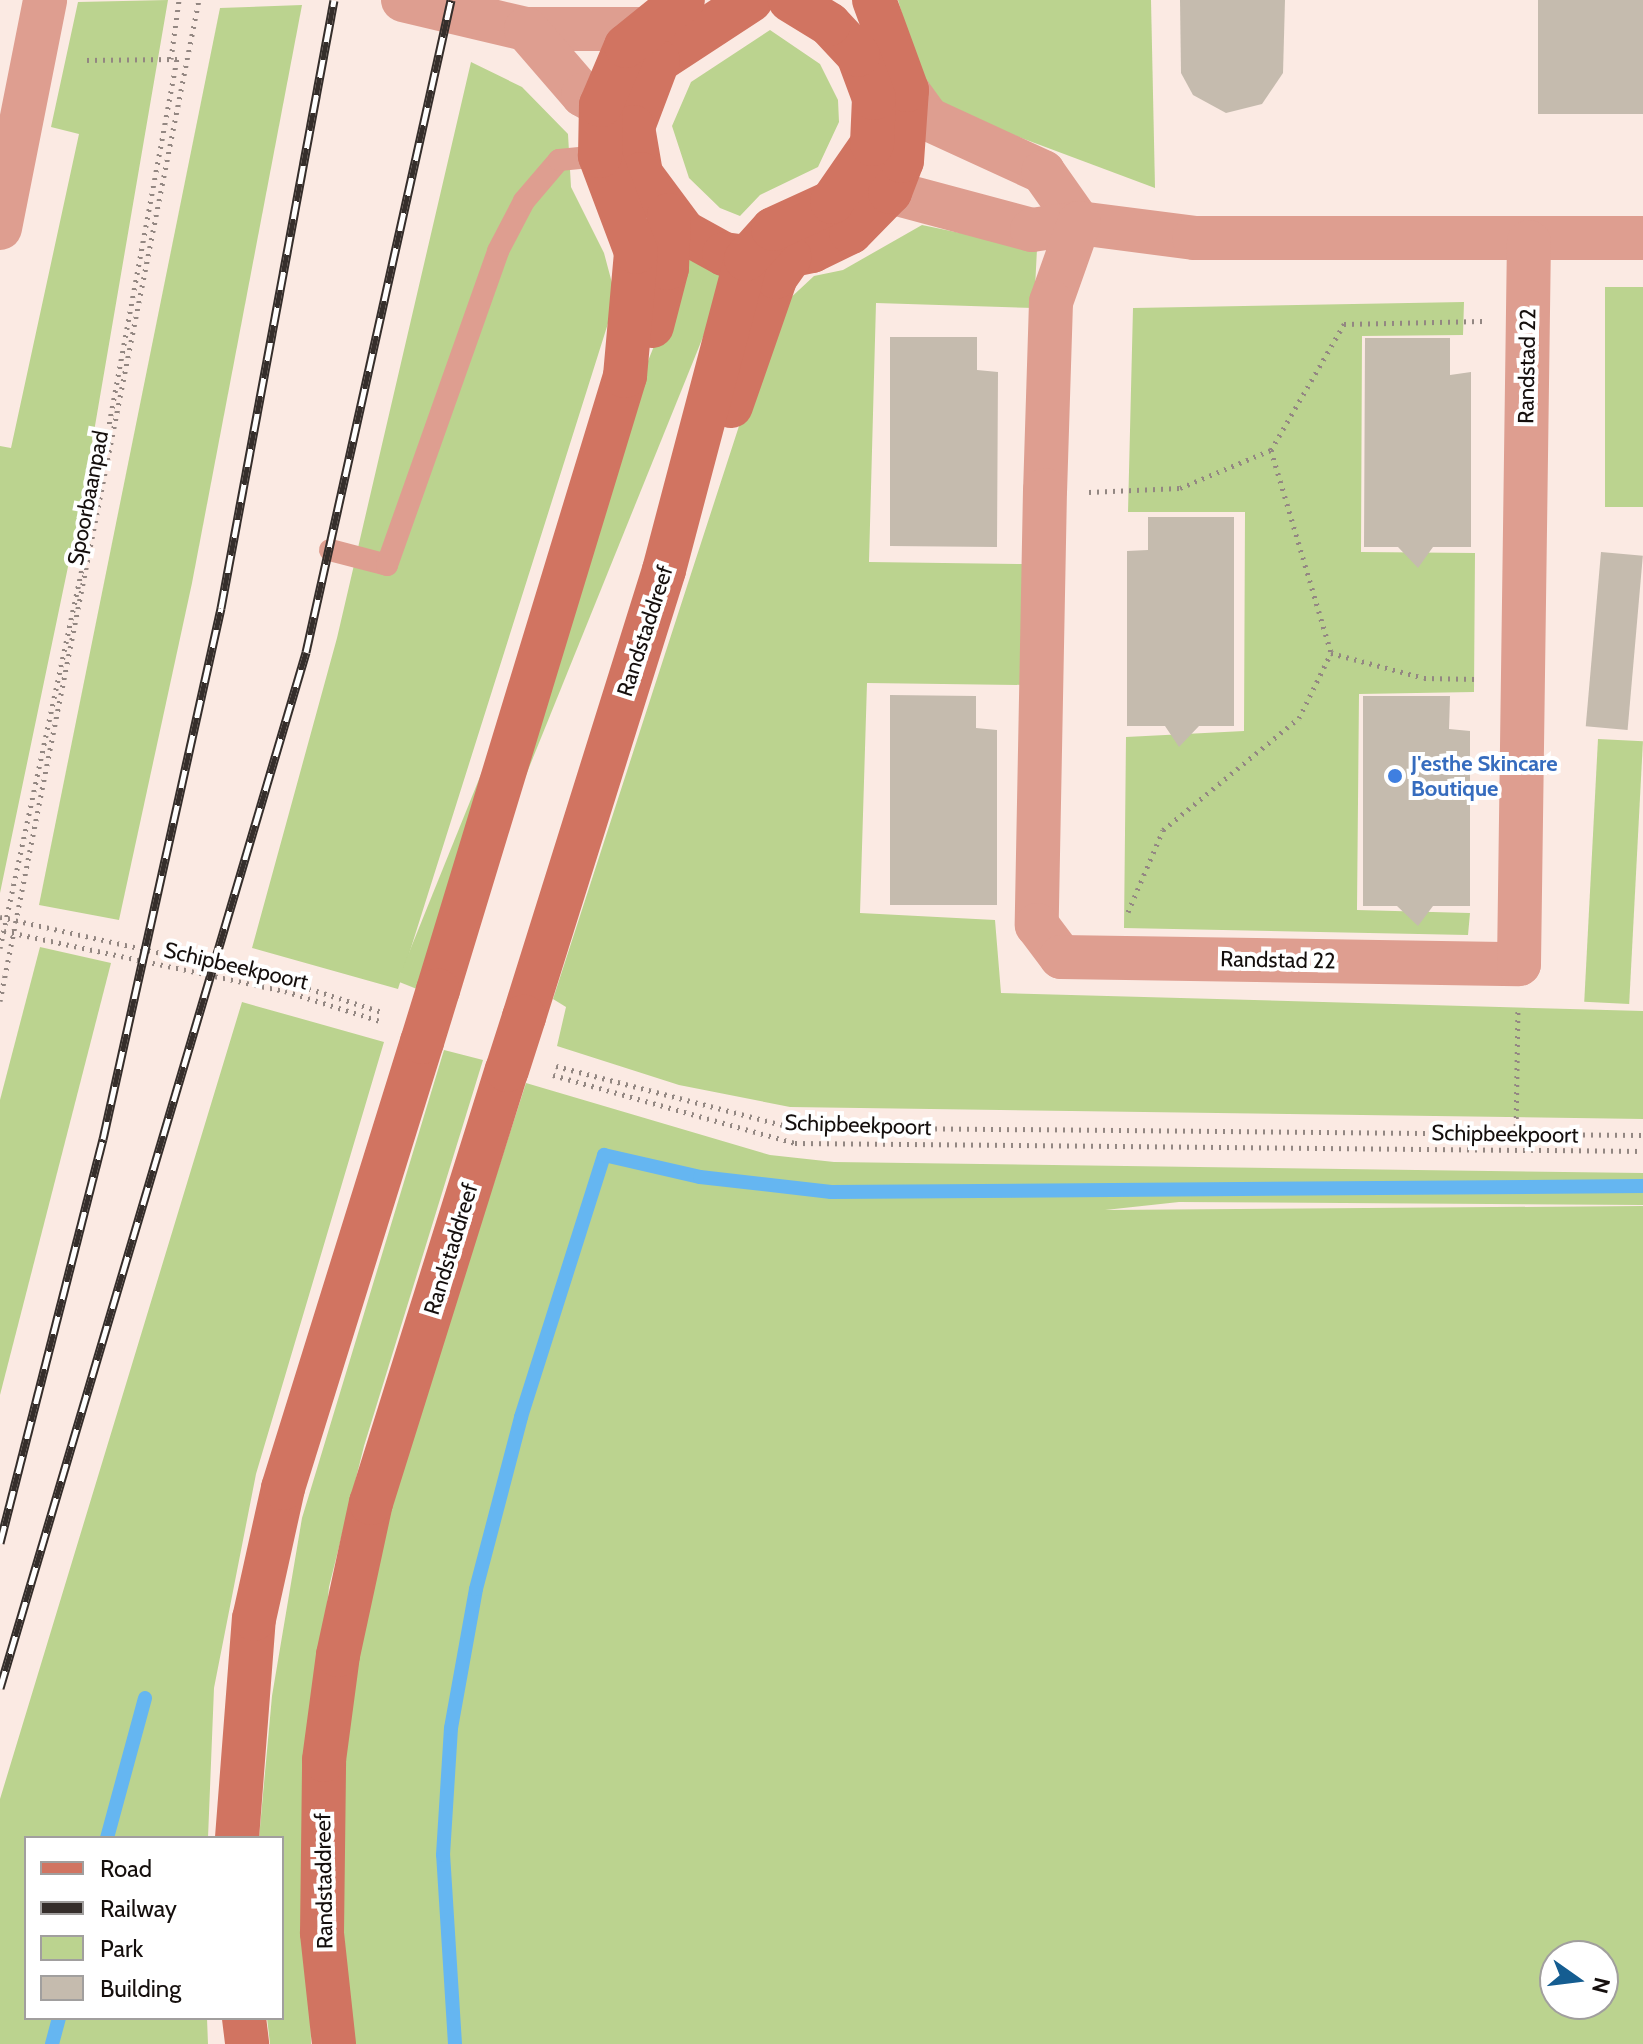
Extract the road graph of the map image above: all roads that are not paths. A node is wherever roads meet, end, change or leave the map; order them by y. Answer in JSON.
{"nodes":[{"id":1,"x":45,"y":0,"type":"edge"},
{"id":2,"x":403,"y":0,"type":"edge"},
{"id":3,"x":683,"y":0,"type":"edge"},
{"id":4,"x":751,"y":0,"type":"edge"},
{"id":5,"x":790,"y":0,"type":"edge"},
{"id":6,"x":531,"y":15,"type":"edge"},
{"id":7,"x":840,"y":19,"type":"edge"},
{"id":8,"x":881,"y":20,"type":"edge"},
{"id":9,"x":640,"y":29,"type":"junction"},
{"id":10,"x":907,"y":90,"type":"junction"},
{"id":11,"x":617,"y":116,"type":"junction"},
{"id":12,"x":892,"y":129,"type":"junction"},
{"id":13,"x":600,"y":156,"type":"junction"},
{"id":14,"x":890,"y":192,"type":"junction"},
{"id":15,"x":669,"y":215,"type":"junction"},
{"id":16,"x":1079,"y":223,"type":"junction"},
{"id":17,"x":0,"y":228,"type":"edge"},
{"id":18,"x":1643,"y":238,"type":"edge"},
{"id":19,"x":1529,"y":242,"type":"junction"},
{"id":20,"x":790,"y":257,"type":"junction"},
{"id":21,"x":746,"y":259,"type":"junction"},
{"id":22,"x":625,"y":376,"type":"junction"},
{"id":23,"x":692,"y":474,"type":"junction"},
{"id":24,"x":330,"y":550,"type":"dead end"},
{"id":25,"x":237,"y":1836,"type":"edge"},
{"id":26,"x":244,"y":2020,"type":"edge"},
{"id":27,"x":247,"y":2044,"type":"edge"},
{"id":28,"x":334,"y":2044,"type":"edge"}],
"edges":[{"from":1,"to":17,"type":"street"},
{"from":2,"to":6,"type":"street"},
{"from":3,"to":9,"type":"main road"},
{"from":4,"to":11,"type":"main road"},
{"from":5,"to":7,"type":"main road"},
{"from":6,"to":9,"type":"street"},
{"from":6,"to":11,"type":"street"},
{"from":7,"to":12,"type":"main road"},
{"from":8,"to":10,"type":"main road"},
{"from":9,"to":11,"type":"main road"},
{"from":10,"to":12,"type":"main road"},
{"from":10,"to":16,"type":"street"},
{"from":11,"to":13,"type":"main road"},
{"from":11,"to":15,"type":"main road"},
{"from":12,"to":14,"type":"main road"},
{"from":12,"to":16,"type":"street"},
{"from":12,"to":21,"type":"main road"},
{"from":13,"to":22,"type":"main road"},
{"from":13,"to":24,"type":"lane"},
{"from":14,"to":16,"type":"street"},
{"from":14,"to":20,"type":"main road"},
{"from":15,"to":21,"type":"main road"},
{"from":15,"to":22,"type":"main road"},
{"from":16,"to":19,"type":"street"},
{"from":16,"to":19,"type":"street","name":"Randstad 22"},
{"from":18,"to":19,"type":"street"},
{"from":20,"to":21,"type":"main road"},
{"from":20,"to":23,"type":"main road","name":"Randstaddreef"},
{"from":21,"to":23,"type":"main road","name":"Randstaddreef"},
{"from":22,"to":25,"type":"main road","bridge":true},
{"from":23,"to":28,"type":"main road","name":"Randstaddreef","bridge":true},
{"from":26,"to":27,"type":"main road"}]}
